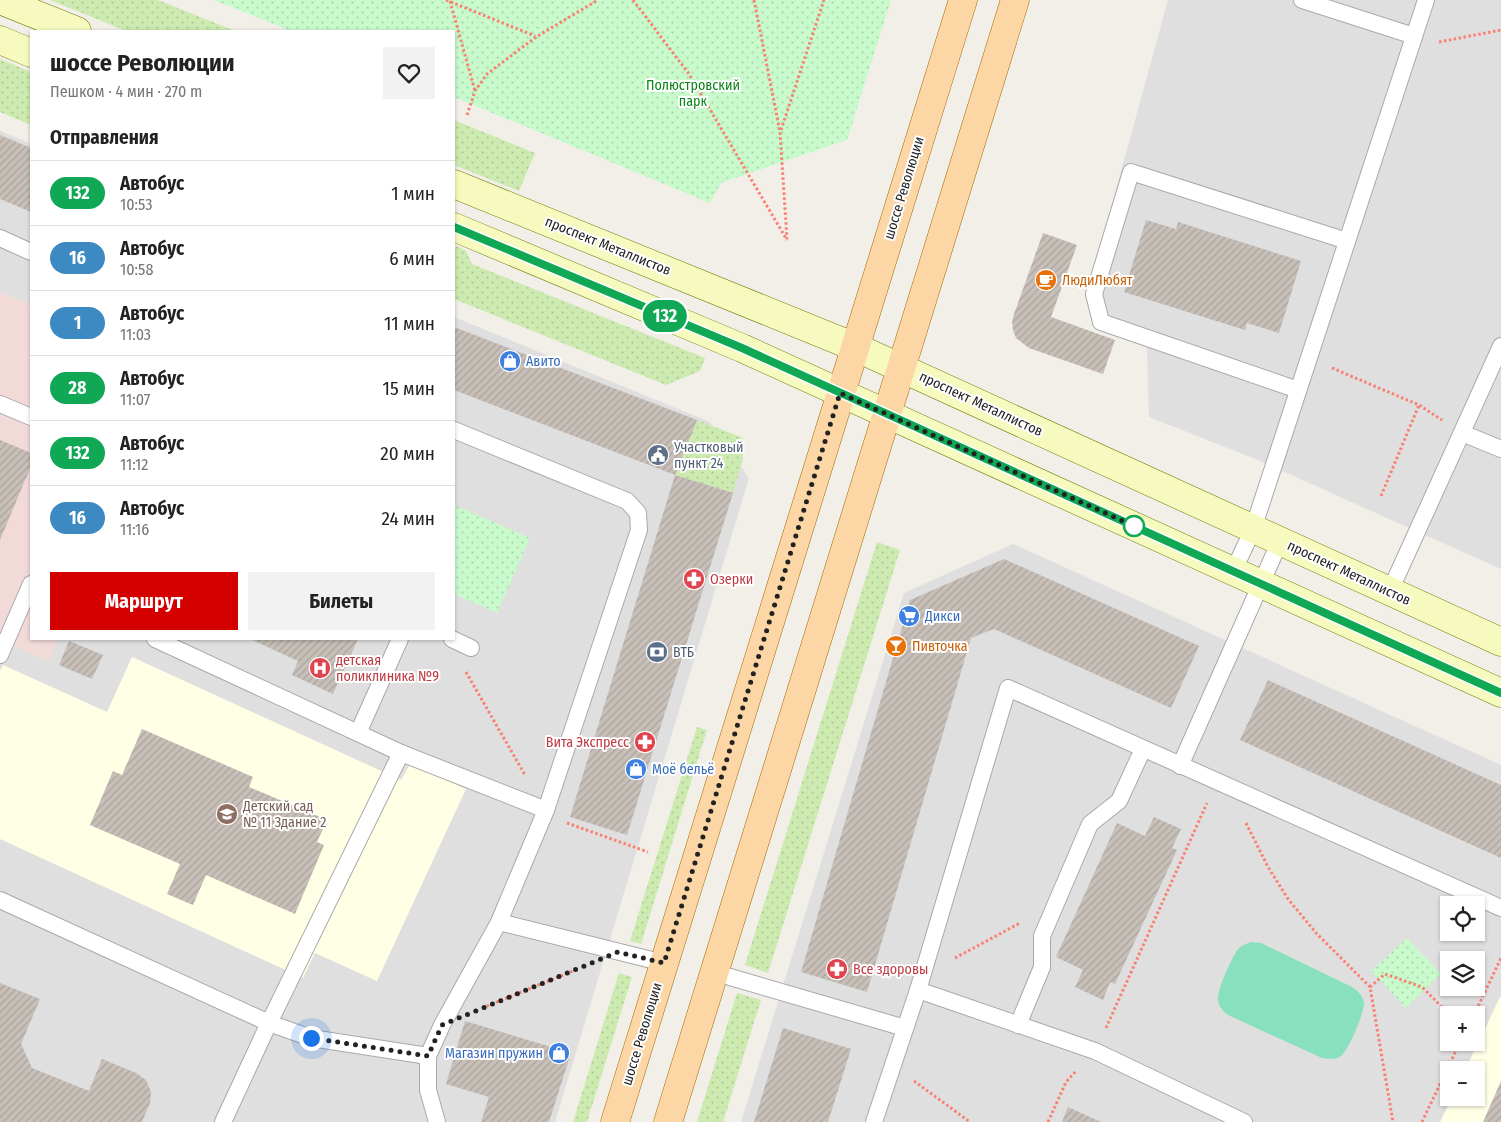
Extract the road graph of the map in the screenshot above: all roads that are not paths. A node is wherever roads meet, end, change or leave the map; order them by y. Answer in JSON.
{"nodes":[{"id":1,"x":0,"y":0,"type":"edge"},
{"id":2,"x":963,"y":0,"type":"edge"},
{"id":3,"x":1015,"y":0,"type":"edge"},
{"id":4,"x":1302,"y":0,"type":"edge"},
{"id":5,"x":1426,"y":0,"type":"edge"},
{"id":6,"x":75,"y":30,"type":"edge"},
{"id":7,"x":1414,"y":36,"type":"junction"},
{"id":8,"x":0,"y":40,"type":"edge"},
{"id":9,"x":30,"y":53,"type":"edge"},
{"id":10,"x":455,"y":184,"type":"edge"},
{"id":11,"x":455,"y":226,"type":"edge"},
{"id":12,"x":0,"y":238,"type":"edge"},
{"id":13,"x":1347,"y":241,"type":"junction"},
{"id":14,"x":30,"y":252,"type":"edge"},
{"id":15,"x":1501,"y":346,"type":"edge"},
{"id":16,"x":855,"y":347,"type":"junction"},
{"id":17,"x":901,"y":368,"type":"junction"},
{"id":18,"x":1298,"y":390,"type":"junction"},
{"id":19,"x":840,"y":393,"type":"junction"},
{"id":20,"x":0,"y":404,"type":"edge"},
{"id":21,"x":886,"y":414,"type":"junction"},
{"id":22,"x":30,"y":417,"type":"edge"},
{"id":23,"x":455,"y":430,"type":"edge"},
{"id":24,"x":1462,"y":433,"type":"junction"},
{"id":25,"x":1501,"y":449,"type":"edge"},
{"id":26,"x":1253,"y":528,"type":"junction"},
{"id":27,"x":1280,"y":541,"type":"junction"},
{"id":28,"x":1233,"y":572,"type":"junction"},
{"id":29,"x":1261,"y":584,"type":"junction"},
{"id":30,"x":30,"y":586,"type":"edge"},
{"id":31,"x":1390,"y":591,"type":"junction"},
{"id":32,"x":157,"y":640,"type":"edge"},
{"id":33,"x":400,"y":640,"type":"edge"},
{"id":34,"x":454,"y":640,"type":"edge"},
{"id":35,"x":1501,"y":642,"type":"edge"},
{"id":36,"x":471,"y":648,"type":"dead end"},
{"id":37,"x":0,"y":656,"type":"edge"},
{"id":38,"x":1501,"y":693,"type":"edge"},
{"id":39,"x":358,"y":732,"type":"junction"},
{"id":40,"x":1143,"y":749,"type":"junction"},
{"id":41,"x":401,"y":753,"type":"junction"},
{"id":42,"x":1180,"y":766,"type":"junction"},
{"id":43,"x":546,"y":810,"type":"junction"},
{"id":44,"x":0,"y":900,"type":"edge"},
{"id":45,"x":1501,"y":908,"type":"edge"},
{"id":46,"x":499,"y":922,"type":"junction"},
{"id":47,"x":664,"y":963,"type":"junction"},
{"id":48,"x":713,"y":972,"type":"junction"},
{"id":49,"x":920,"y":983,"type":"junction"},
{"id":50,"x":269,"y":1023,"type":"junction"},
{"id":51,"x":1018,"y":1024,"type":"junction"},
{"id":52,"x":905,"y":1028,"type":"junction"},
{"id":53,"x":428,"y":1056,"type":"junction"},
{"id":54,"x":223,"y":1122,"type":"edge"},
{"id":55,"x":437,"y":1122,"type":"edge"},
{"id":56,"x":615,"y":1122,"type":"edge"},
{"id":57,"x":668,"y":1122,"type":"edge"},
{"id":58,"x":874,"y":1122,"type":"edge"},
{"id":59,"x":1244,"y":1122,"type":"edge"}],
"edges":[{"from":1,"to":6,"type":"street"},
{"from":2,"to":16,"type":"main road","name":"шоссе Революции"},
{"from":3,"to":17,"type":"main road"},
{"from":4,"to":7,"type":"lane"},
{"from":5,"to":7,"type":"lane"},
{"from":7,"to":13,"type":"lane"},
{"from":8,"to":9,"type":"street"},
{"from":10,"to":16,"type":"street","name":"проспект Металлистов"},
{"from":11,"to":19,"type":"street"},
{"from":12,"to":14,"type":"lane"},
{"from":13,"to":18,"type":"lane"},
{"from":13,"to":18,"type":"lane"},
{"from":15,"to":24,"type":"lane"},
{"from":16,"to":17,"type":"street","name":"проспект Металлистов"},
{"from":16,"to":19,"type":"main road","name":"шоссе Революции"},
{"from":17,"to":21,"type":"main road"},
{"from":17,"to":26,"type":"street","name":"проспект Металлистов"},
{"from":18,"to":26,"type":"lane"},
{"from":19,"to":21,"type":"street"},
{"from":19,"to":47,"type":"main road","name":"шоссе Революции"},
{"from":20,"to":22,"type":"lane"},
{"from":21,"to":28,"type":"street"},
{"from":21,"to":48,"type":"main road"},
{"from":23,"to":43,"type":"lane"},
{"from":24,"to":25,"type":"lane"},
{"from":24,"to":31,"type":"lane"},
{"from":26,"to":27,"type":"street","name":"проспект Металлистов"},
{"from":26,"to":28,"type":"lane"},
{"from":27,"to":29,"type":"lane"},
{"from":27,"to":31,"type":"street","name":"проспект Металлистов"},
{"from":28,"to":29,"type":"street"},
{"from":29,"to":38,"type":"street"},
{"from":29,"to":42,"type":"lane"},
{"from":30,"to":37,"type":"lane"},
{"from":31,"to":35,"type":"street","name":"проспект Металлистов"},
{"from":32,"to":39,"type":"lane"},
{"from":33,"to":39,"type":"lane"},
{"from":34,"to":36,"type":"lane"},
{"from":39,"to":41,"type":"lane"},
{"from":40,"to":42,"type":"lane"},
{"from":40,"to":49,"type":"lane"},
{"from":40,"to":51,"type":"lane"},
{"from":41,"to":43,"type":"lane"},
{"from":41,"to":50,"type":"lane"},
{"from":42,"to":45,"type":"lane"},
{"from":43,"to":46,"type":"lane"},
{"from":44,"to":50,"type":"lane"},
{"from":46,"to":47,"type":"lane"},
{"from":46,"to":53,"type":"lane"},
{"from":47,"to":56,"type":"main road","name":"шоссе Революции"},
{"from":48,"to":52,"type":"lane"},
{"from":48,"to":57,"type":"main road"},
{"from":49,"to":51,"type":"lane"},
{"from":49,"to":52,"type":"lane"},
{"from":50,"to":53,"type":"lane"},
{"from":50,"to":54,"type":"lane"},
{"from":51,"to":59,"type":"lane"},
{"from":52,"to":58,"type":"lane"},
{"from":53,"to":55,"type":"lane"}]}
